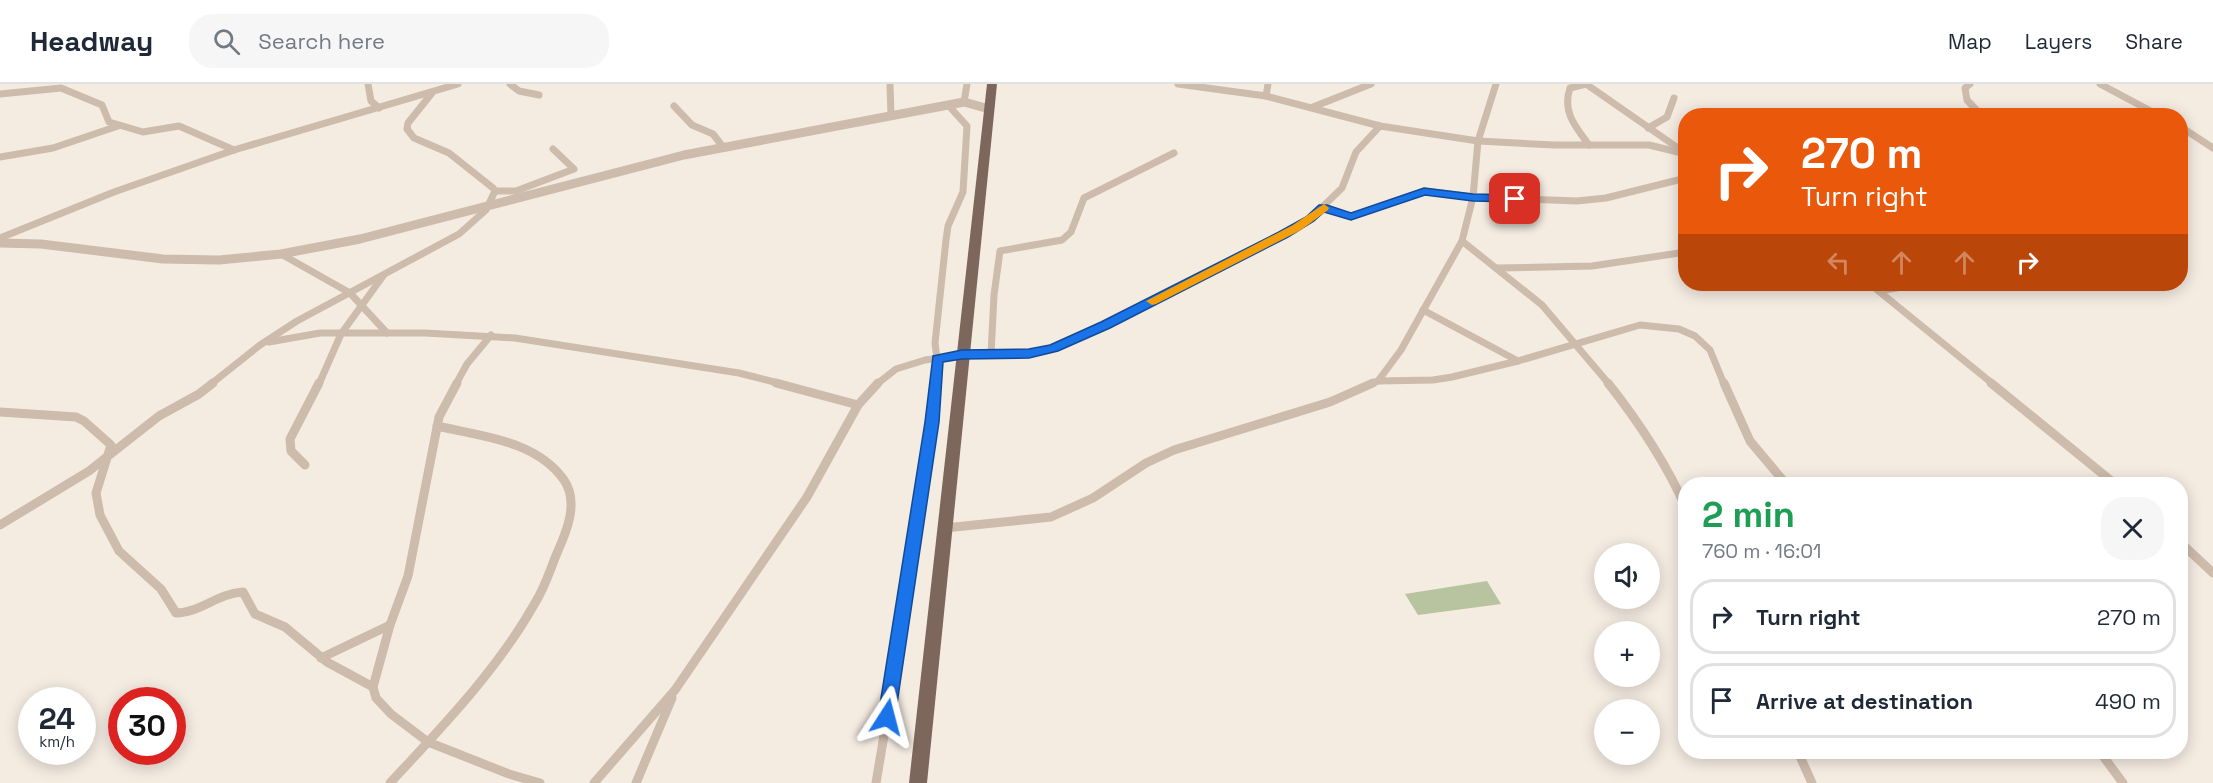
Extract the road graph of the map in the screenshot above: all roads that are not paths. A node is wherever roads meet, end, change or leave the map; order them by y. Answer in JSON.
{"nodes":[{"id":1,"x":368,"y":84,"type":"edge"},
{"id":2,"x":458,"y":84,"type":"edge"},
{"id":3,"x":510,"y":84,"type":"edge"},
{"id":4,"x":890,"y":84,"type":"edge"},
{"id":5,"x":967,"y":84,"type":"edge"},
{"id":6,"x":992,"y":84,"type":"edge"},
{"id":7,"x":1178,"y":84,"type":"edge"},
{"id":8,"x":1268,"y":84,"type":"edge"},
{"id":9,"x":1371,"y":84,"type":"edge"},
{"id":10,"x":1496,"y":84,"type":"edge"},
{"id":11,"x":1586,"y":84,"type":"edge"},
{"id":12,"x":1970,"y":84,"type":"edge"},
{"id":13,"x":2100,"y":84,"type":"edge"},
{"id":14,"x":2117,"y":84,"type":"edge"},
{"id":15,"x":432,"y":93,"type":"junction"},
{"id":16,"x":0,"y":94,"type":"edge"},
{"id":17,"x":539,"y":95,"type":"dead end"},
{"id":18,"x":1266,"y":96,"type":"junction"},
{"id":19,"x":1674,"y":98,"type":"dead end"},
{"id":20,"x":2127,"y":98,"type":"junction"},
{"id":21,"x":964,"y":102,"type":"junction"},
{"id":22,"x":948,"y":105,"type":"junction"},
{"id":23,"x":674,"y":106,"type":"dead end"},
{"id":24,"x":1312,"y":107,"type":"junction"},
{"id":25,"x":379,"y":108,"type":"junction"},
{"id":26,"x":1972,"y":108,"type":"edge"},
{"id":27,"x":2145,"y":108,"type":"edge"},
{"id":28,"x":989,"y":110,"type":"junction"},
{"id":29,"x":891,"y":116,"type":"junction"},
{"id":30,"x":118,"y":126,"type":"junction"},
{"id":31,"x":1380,"y":126,"type":"junction"},
{"id":32,"x":1648,"y":128,"type":"junction"},
{"id":33,"x":2188,"y":131,"type":"edge"},
{"id":34,"x":2188,"y":137,"type":"edge"},
{"id":35,"x":2201,"y":139,"type":"junction"},
{"id":36,"x":1478,"y":141,"type":"junction"},
{"id":37,"x":1589,"y":145,"type":"junction"},
{"id":38,"x":723,"y":147,"type":"junction"},
{"id":39,"x":2213,"y":148,"type":"edge"},
{"id":40,"x":553,"y":149,"type":"dead end"},
{"id":41,"x":1678,"y":149,"type":"edge"},
{"id":42,"x":234,"y":150,"type":"junction"},
{"id":43,"x":1678,"y":152,"type":"edge"},
{"id":44,"x":1174,"y":153,"type":"dead end"},
{"id":45,"x":0,"y":157,"type":"edge"},
{"id":46,"x":1678,"y":180,"type":"edge"},
{"id":47,"x":495,"y":191,"type":"junction"},
{"id":48,"x":1473,"y":197,"type":"junction"},
{"id":49,"x":492,"y":203,"type":"junction"},
{"id":50,"x":1323,"y":207,"type":"junction"},
{"id":51,"x":0,"y":238,"type":"edge"},
{"id":52,"x":1462,"y":241,"type":"junction"},
{"id":53,"x":0,"y":243,"type":"edge"},
{"id":54,"x":1678,"y":253,"type":"edge"},
{"id":55,"x":281,"y":254,"type":"junction"},
{"id":56,"x":1497,"y":268,"type":"junction"},
{"id":57,"x":385,"y":273,"type":"junction"},
{"id":58,"x":1879,"y":291,"type":"edge"},
{"id":59,"x":350,"y":293,"type":"junction"},
{"id":60,"x":362,"y":303,"type":"junction"},
{"id":61,"x":1423,"y":310,"type":"junction"},
{"id":62,"x":341,"y":334,"type":"junction"},
{"id":63,"x":388,"y":334,"type":"junction"},
{"id":64,"x":491,"y":335,"type":"junction"},
{"id":65,"x":1576,"y":343,"type":"junction"},
{"id":66,"x":260,"y":345,"type":"junction"},
{"id":67,"x":991,"y":354,"type":"junction"},
{"id":68,"x":962,"y":355,"type":"junction"},
{"id":69,"x":937,"y":359,"type":"junction"},
{"id":70,"x":1518,"y":361,"type":"junction"},
{"id":71,"x":1378,"y":381,"type":"junction"},
{"id":72,"x":858,"y":405,"type":"junction"},
{"id":73,"x":0,"y":412,"type":"edge"},
{"id":74,"x":437,"y":426,"type":"junction"},
{"id":75,"x":110,"y":453,"type":"junction"},
{"id":76,"x":305,"y":465,"type":"dead end"},
{"id":77,"x":1780,"y":477,"type":"edge"},
{"id":78,"x":2106,"y":477,"type":"edge"},
{"id":79,"x":1678,"y":490,"type":"edge"},
{"id":80,"x":0,"y":525,"type":"edge"},
{"id":81,"x":945,"y":528,"type":"junction"},
{"id":82,"x":2188,"y":550,"type":"edge"},
{"id":83,"x":2213,"y":573,"type":"edge"},
{"id":84,"x":390,"y":625,"type":"junction"},
{"id":85,"x":321,"y":658,"type":"junction"},
{"id":86,"x":373,"y":687,"type":"junction"},
{"id":87,"x":675,"y":690,"type":"junction"},
{"id":88,"x":428,"y":742,"type":"junction"},
{"id":89,"x":1801,"y":759,"type":"edge"},
{"id":90,"x":2105,"y":759,"type":"edge"},
{"id":91,"x":390,"y":783,"type":"edge"},
{"id":92,"x":540,"y":783,"type":"edge"},
{"id":93,"x":594,"y":783,"type":"edge"},
{"id":94,"x":636,"y":783,"type":"edge"},
{"id":95,"x":876,"y":783,"type":"edge"},
{"id":96,"x":918,"y":783,"type":"edge"},
{"id":97,"x":1812,"y":783,"type":"edge"},
{"id":98,"x":2123,"y":783,"type":"edge"}],
"edges":[{"from":1,"to":25,"type":"street"},
{"from":2,"to":15,"type":"street"},
{"from":3,"to":17,"type":"street"},
{"from":4,"to":29,"type":"street"},
{"from":5,"to":21,"type":"street"},
{"from":6,"to":28,"type":"main road"},
{"from":7,"to":18,"type":"street"},
{"from":8,"to":18,"type":"street"},
{"from":9,"to":24,"type":"street"},
{"from":10,"to":36,"type":"street"},
{"from":11,"to":32,"type":"street"},
{"from":11,"to":37,"type":"street"},
{"from":12,"to":26,"type":"street"},
{"from":13,"to":20,"type":"street"},
{"from":14,"to":20,"type":"street"},
{"from":15,"to":25,"type":"street"},
{"from":15,"to":47,"type":"street"},
{"from":16,"to":30,"type":"street"},
{"from":18,"to":24,"type":"street"},
{"from":19,"to":32,"type":"street"},
{"from":20,"to":27,"type":"street"},
{"from":21,"to":22,"type":"street"},
{"from":21,"to":28,"type":"street"},
{"from":22,"to":29,"type":"street"},
{"from":22,"to":69,"type":"street"},
{"from":23,"to":38,"type":"street"},
{"from":24,"to":31,"type":"street"},
{"from":25,"to":42,"type":"street"},
{"from":28,"to":68,"type":"main road"},
{"from":29,"to":38,"type":"street"},
{"from":30,"to":42,"type":"street"},
{"from":30,"to":45,"type":"street"},
{"from":31,"to":36,"type":"street"},
{"from":31,"to":50,"type":"street"},
{"from":32,"to":41,"type":"street"},
{"from":33,"to":35,"type":"street"},
{"from":34,"to":35,"type":"street"},
{"from":35,"to":39,"type":"street"},
{"from":36,"to":37,"type":"street"},
{"from":36,"to":48,"type":"street"},
{"from":37,"to":43,"type":"street"},
{"from":38,"to":49,"type":"street"},
{"from":40,"to":47,"type":"street"},
{"from":42,"to":51,"type":"street"},
{"from":44,"to":67,"type":"street"},
{"from":46,"to":48,"type":"street"},
{"from":47,"to":49,"type":"street"},
{"from":48,"to":50,"type":"street"},
{"from":48,"to":52,"type":"street"},
{"from":49,"to":55,"type":"street"},
{"from":49,"to":57,"type":"street"},
{"from":50,"to":67,"type":"street"},
{"from":52,"to":56,"type":"street"},
{"from":52,"to":61,"type":"street"},
{"from":53,"to":55,"type":"street"},
{"from":54,"to":56,"type":"street"},
{"from":55,"to":59,"type":"street"},
{"from":56,"to":65,"type":"street"},
{"from":57,"to":59,"type":"street"},
{"from":57,"to":60,"type":"street"},
{"from":58,"to":78,"type":"street"},
{"from":59,"to":60,"type":"street"},
{"from":59,"to":66,"type":"street"},
{"from":60,"to":62,"type":"street"},
{"from":60,"to":63,"type":"street"},
{"from":61,"to":70,"type":"street"},
{"from":61,"to":71,"type":"street"},
{"from":62,"to":63,"type":"street"},
{"from":62,"to":66,"type":"street"},
{"from":62,"to":76,"type":"street"},
{"from":63,"to":64,"type":"street"},
{"from":64,"to":72,"type":"street"},
{"from":64,"to":74,"type":"street"},
{"from":65,"to":70,"type":"street"},
{"from":65,"to":77,"type":"street"},
{"from":65,"to":79,"type":"street"},
{"from":66,"to":75,"type":"street"},
{"from":67,"to":68,"type":"street"},
{"from":68,"to":69,"type":"street"},
{"from":68,"to":81,"type":"main road"},
{"from":69,"to":72,"type":"street"},
{"from":69,"to":95,"type":"street"},
{"from":70,"to":71,"type":"street"},
{"from":71,"to":81,"type":"street"},
{"from":72,"to":87,"type":"street"},
{"from":73,"to":75,"type":"street"},
{"from":74,"to":84,"type":"street"},
{"from":74,"to":88,"type":"street"},
{"from":75,"to":80,"type":"street"},
{"from":75,"to":85,"type":"street"},
{"from":81,"to":96,"type":"main road"},
{"from":82,"to":83,"type":"street"},
{"from":84,"to":85,"type":"street"},
{"from":84,"to":86,"type":"street"},
{"from":85,"to":86,"type":"street"},
{"from":86,"to":88,"type":"street"},
{"from":87,"to":93,"type":"street"},
{"from":87,"to":94,"type":"street"},
{"from":88,"to":91,"type":"street"},
{"from":88,"to":92,"type":"street"},
{"from":89,"to":97,"type":"street"},
{"from":90,"to":98,"type":"street"}]}
